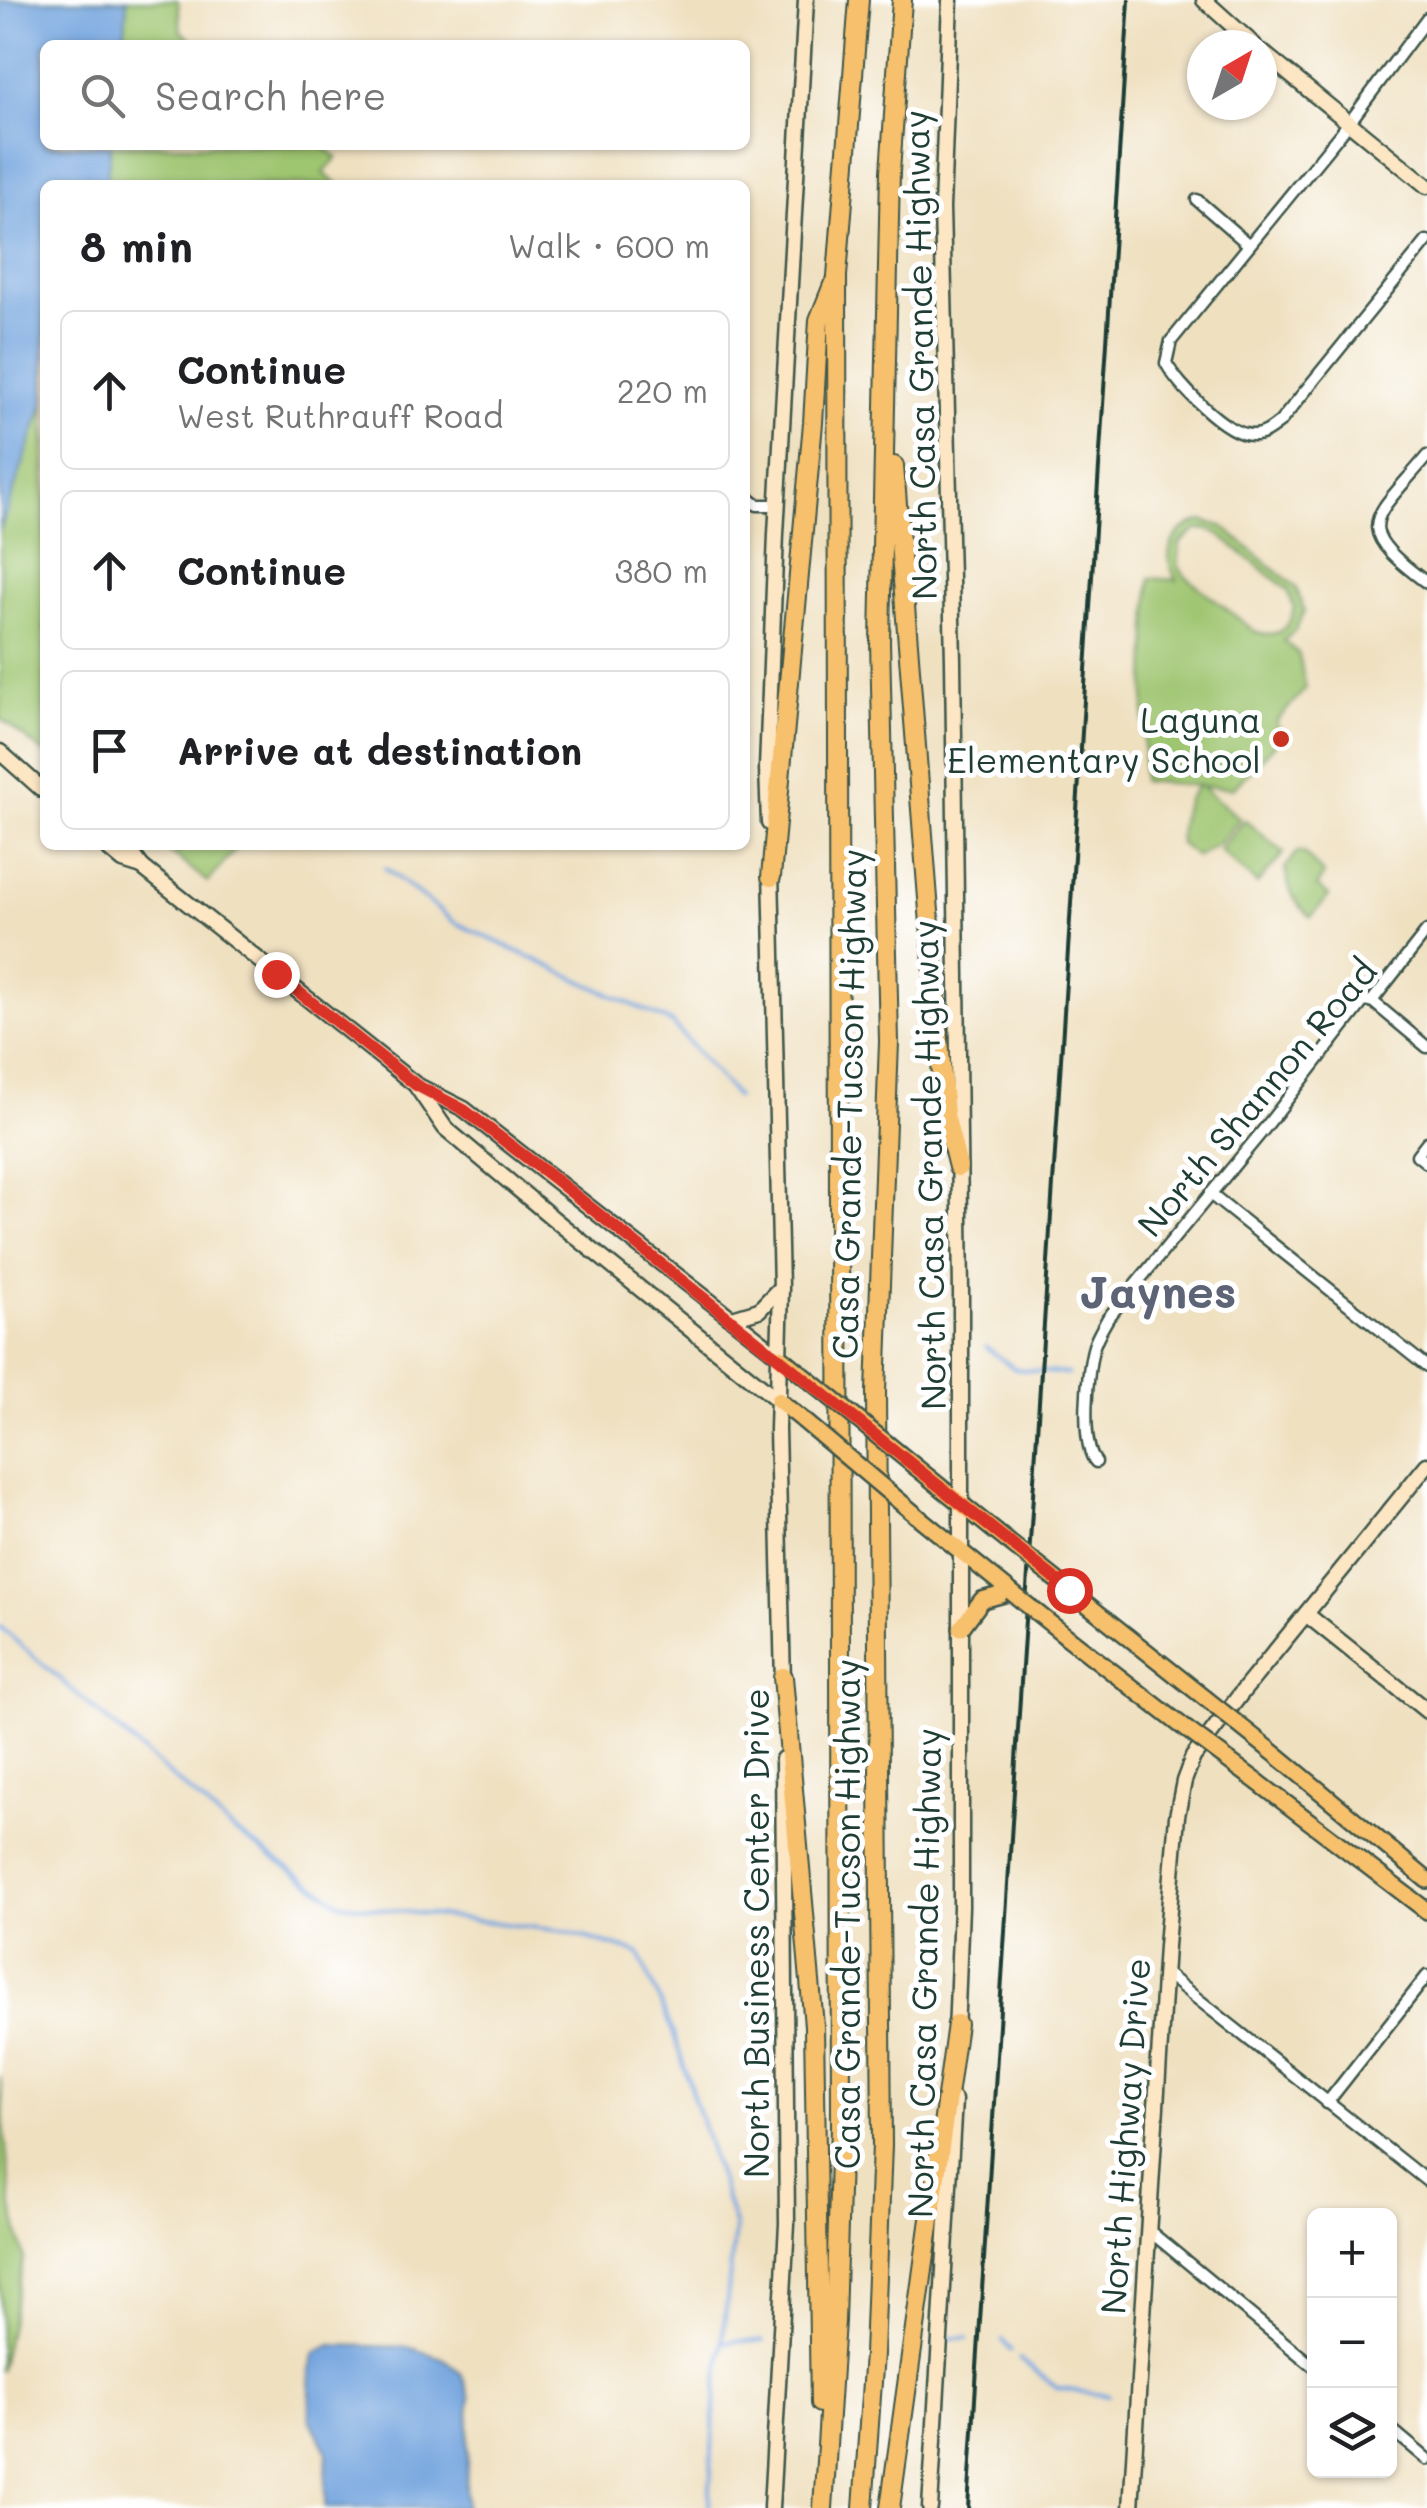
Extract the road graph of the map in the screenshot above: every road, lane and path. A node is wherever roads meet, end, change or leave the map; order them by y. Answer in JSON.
{"nodes":[{"id":1,"x":806,"y":0,"type":"edge"},
{"id":2,"x":860,"y":0,"type":"edge"},
{"id":3,"x":902,"y":0,"type":"edge"},
{"id":4,"x":950,"y":0,"type":"edge"},
{"id":5,"x":1204,"y":0,"type":"edge"},
{"id":6,"x":1427,"y":18,"type":"edge"},
{"id":7,"x":1237,"y":30,"type":"edge"},
{"id":8,"x":1277,"y":64,"type":"edge"},
{"id":9,"x":1350,"y":123,"type":"junction"},
{"id":10,"x":1427,"y":186,"type":"edge"},
{"id":11,"x":1197,"y":200,"type":"dead end"},
{"id":12,"x":1427,"y":242,"type":"edge"},
{"id":13,"x":1248,"y":246,"type":"junction"},
{"id":14,"x":837,"y":276,"type":"junction"},
{"id":15,"x":885,"y":399,"type":"junction"},
{"id":16,"x":1427,"y":456,"type":"edge"},
{"id":17,"x":750,"y":499,"type":"edge"},
{"id":18,"x":777,"y":505,"type":"junction"},
{"id":19,"x":1427,"y":582,"type":"edge"},
{"id":20,"x":0,"y":752,"type":"edge"},
{"id":21,"x":29,"y":774,"type":"junction"},
{"id":22,"x":40,"y":780,"type":"edge"},
{"id":23,"x":40,"y":786,"type":"edge"},
{"id":24,"x":110,"y":850,"type":"edge"},
{"id":25,"x":130,"y":850,"type":"edge"},
{"id":26,"x":142,"y":867,"type":"junction"},
{"id":27,"x":771,"y":877,"type":"junction"},
{"id":28,"x":1427,"y":931,"type":"edge"},
{"id":29,"x":1372,"y":1000,"type":"junction"},
{"id":30,"x":1427,"y":1047,"type":"edge"},
{"id":31,"x":416,"y":1085,"type":"junction"},
{"id":32,"x":1427,"y":1142,"type":"edge"},
{"id":33,"x":1427,"y":1163,"type":"edge"},
{"id":34,"x":958,"y":1167,"type":"junction"},
{"id":35,"x":1210,"y":1194,"type":"junction"},
{"id":36,"x":781,"y":1288,"type":"junction"},
{"id":37,"x":732,"y":1318,"type":"junction"},
{"id":38,"x":780,"y":1357,"type":"junction"},
{"id":39,"x":1427,"y":1368,"type":"edge"},
{"id":40,"x":778,"y":1400,"type":"junction"},
{"id":41,"x":1096,"y":1462,"type":"dead end"},
{"id":42,"x":1427,"y":1466,"type":"edge"},
{"id":43,"x":961,"y":1503,"type":"junction"},
{"id":44,"x":959,"y":1551,"type":"junction"},
{"id":45,"x":1003,"y":1590,"type":"junction"},
{"id":46,"x":1306,"y":1614,"type":"junction"},
{"id":47,"x":960,"y":1628,"type":"junction"},
{"id":48,"x":784,"y":1676,"type":"junction"},
{"id":49,"x":1427,"y":1710,"type":"edge"},
{"id":50,"x":1427,"y":1880,"type":"edge"},
{"id":51,"x":1427,"y":1911,"type":"edge"},
{"id":52,"x":1165,"y":1973,"type":"junction"},
{"id":53,"x":1427,"y":1976,"type":"edge"},
{"id":54,"x":957,"y":2024,"type":"junction"},
{"id":55,"x":1327,"y":2102,"type":"junction"},
{"id":56,"x":1427,"y":2181,"type":"edge"},
{"id":57,"x":1147,"y":2229,"type":"junction"},
{"id":58,"x":1307,"y":2361,"type":"edge"},
{"id":59,"x":1397,"y":2434,"type":"edge"},
{"id":60,"x":1427,"y":2459,"type":"edge"},
{"id":61,"x":771,"y":2508,"type":"edge"},
{"id":62,"x":822,"y":2508,"type":"edge"},
{"id":63,"x":863,"y":2508,"type":"edge"},
{"id":64,"x":890,"y":2508,"type":"edge"},
{"id":65,"x":930,"y":2508,"type":"edge"},
{"id":66,"x":1130,"y":2508,"type":"edge"}],
"edges":[{"from":1,"to":18,"type":"main road"},
{"from":2,"to":14,"type":"highway","name":"Casa Grande-Tucson Highway"},
{"from":3,"to":15,"type":"highway","name":"Casa Grande-Tucson Highway"},
{"from":4,"to":34,"type":"main road","name":"North Casa Grande Highway"},
{"from":5,"to":7,"type":"main road"},
{"from":6,"to":9,"type":"street"},
{"from":8,"to":9,"type":"main road"},
{"from":9,"to":10,"type":"main road"},
{"from":9,"to":13,"type":"street"},
{"from":11,"to":13,"type":"street"},
{"from":12,"to":13,"type":"street"},
{"from":14,"to":27,"type":"highway"},
{"from":14,"to":62,"type":"highway","name":"Casa Grande-Tucson Highway"},
{"from":15,"to":34,"type":"highway"},
{"from":15,"to":63,"type":"highway","name":"Casa Grande-Tucson Highway"},
{"from":16,"to":19,"type":"street"},
{"from":17,"to":18,"type":"street"},
{"from":18,"to":27,"type":"main road"},
{"from":20,"to":21,"type":"main road"},
{"from":21,"to":22,"type":"main road"},
{"from":21,"to":23,"type":"main road"},
{"from":24,"to":26,"type":"main road"},
{"from":25,"to":26,"type":"main road"},
{"from":26,"to":31,"type":"main road"},
{"from":27,"to":36,"type":"main road"},
{"from":28,"to":29,"type":"street","name":"North Shannon Road"},
{"from":29,"to":30,"type":"street"},
{"from":29,"to":35,"type":"street","name":"North Shannon Road"},
{"from":31,"to":37,"type":"main road"},
{"from":31,"to":40,"type":"main road"},
{"from":32,"to":33,"type":"street"},
{"from":34,"to":43,"type":"main road","name":"North Casa Grande Highway"},
{"from":35,"to":39,"type":"street"},
{"from":35,"to":41,"type":"street","name":"North Shannon Road"},
{"from":36,"to":37,"type":"main road"},
{"from":36,"to":38,"type":"main road"},
{"from":37,"to":38,"type":"main road"},
{"from":38,"to":40,"type":"main road","name":"North Business Center Drive"},
{"from":38,"to":43,"type":"main road","bridge":true},
{"from":40,"to":44,"type":"main road","bridge":true},
{"from":40,"to":48,"type":"main road","name":"North Business Center Drive"},
{"from":42,"to":46,"type":"main road"},
{"from":43,"to":44,"type":"main road","name":"North Casa Grande Highway"},
{"from":43,"to":50,"type":"main road","bridge":true},
{"from":44,"to":45,"type":"main road"},
{"from":44,"to":47,"type":"main road","name":"North Casa Grande Highway"},
{"from":45,"to":47,"type":"main road"},
{"from":45,"to":51,"type":"main road","bridge":true},
{"from":46,"to":49,"type":"main road"},
{"from":46,"to":52,"type":"main road","name":"North Highway Drive"},
{"from":47,"to":54,"type":"main road","name":"North Casa Grande Highway"},
{"from":48,"to":61,"type":"main road","name":"North Business Center Drive"},
{"from":48,"to":62,"type":"highway"},
{"from":52,"to":55,"type":"street"},
{"from":52,"to":57,"type":"main road","name":"North Highway Drive"},
{"from":53,"to":55,"type":"street"},
{"from":54,"to":64,"type":"highway"},
{"from":54,"to":65,"type":"main road","name":"North Casa Grande Highway"},
{"from":55,"to":56,"type":"street"},
{"from":57,"to":58,"type":"street"},
{"from":57,"to":66,"type":"main road","name":"North Highway Drive"},
{"from":59,"to":60,"type":"street"}]}
